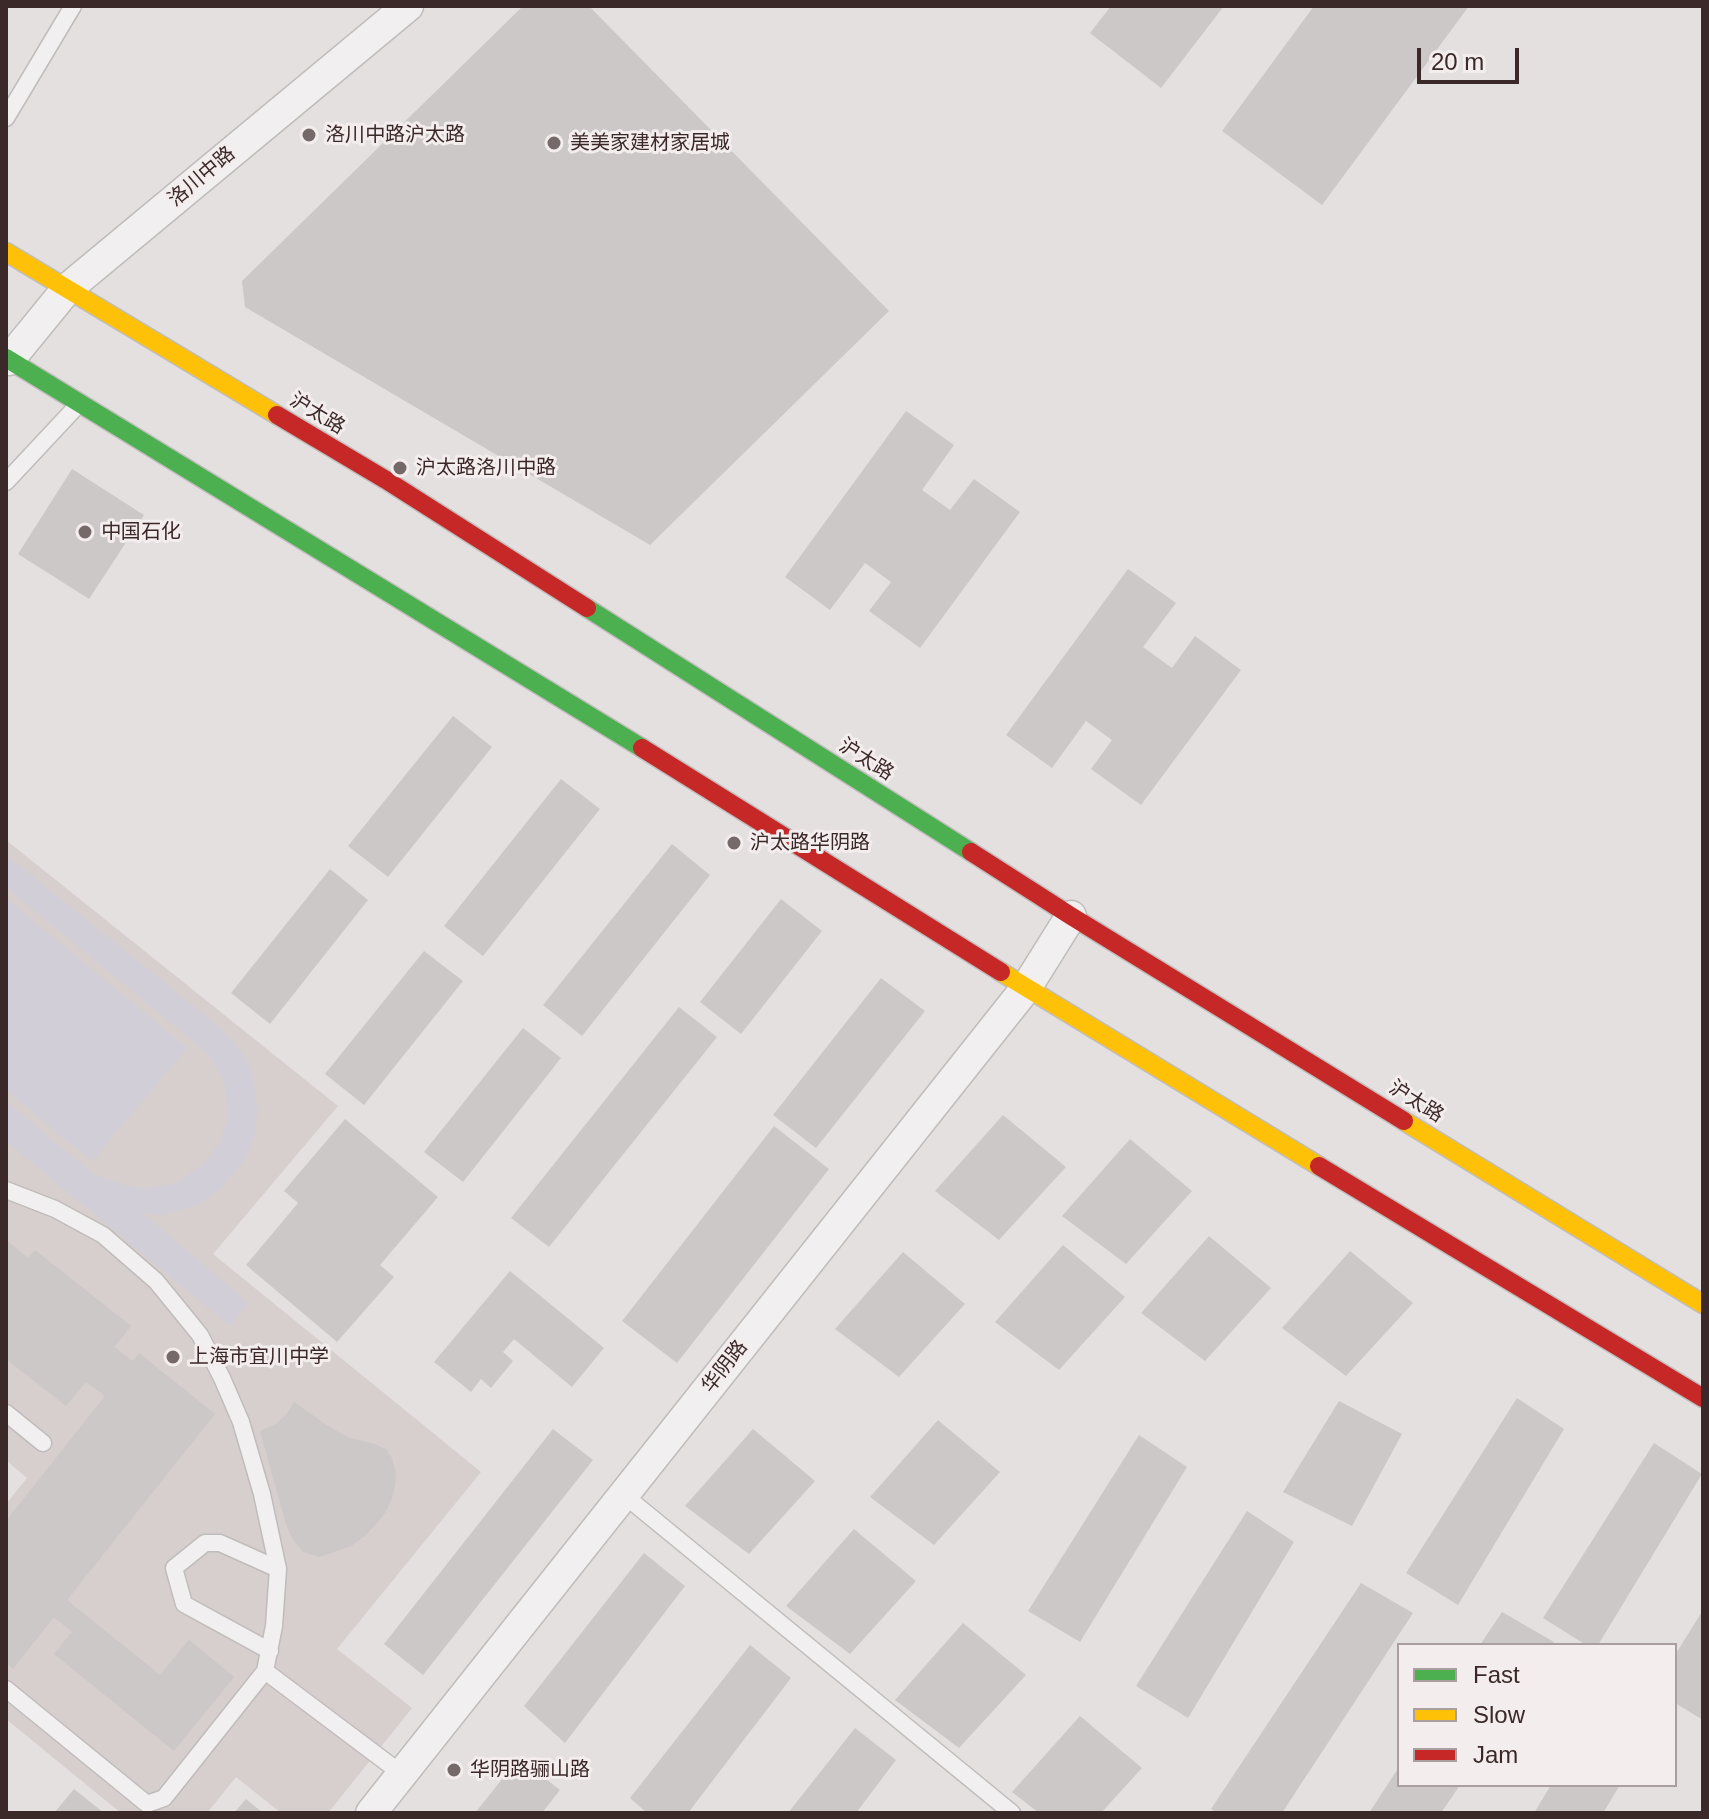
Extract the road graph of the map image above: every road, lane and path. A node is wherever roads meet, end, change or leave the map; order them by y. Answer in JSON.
{"nodes":[{"id":1,"x":73,"y":6,"type":"edge"},
{"id":2,"x":408,"y":6,"type":"edge"},
{"id":3,"x":6,"y":118,"type":"edge"},
{"id":4,"x":6,"y":252,"type":"edge"},
{"id":5,"x":67,"y":289,"type":"junction"},
{"id":6,"x":8,"y":359,"type":"edge"},
{"id":7,"x":79,"y":404,"type":"junction"},
{"id":8,"x":6,"y":482,"type":"edge"},
{"id":9,"x":1071,"y":916,"type":"junction"},
{"id":10,"x":1026,"y":988,"type":"junction"},
{"id":11,"x":6,"y":1190,"type":"edge"},
{"id":12,"x":1703,"y":1304,"type":"edge"},
{"id":13,"x":1703,"y":1398,"type":"edge"},
{"id":14,"x":6,"y":1413,"type":"edge"},
{"id":15,"x":43,"y":1443,"type":"dead end"},
{"id":16,"x":624,"y":1495,"type":"junction"},
{"id":17,"x":278,"y":1569,"type":"junction"},
{"id":18,"x":270,"y":1651,"type":"junction"},
{"id":19,"x":265,"y":1671,"type":"junction"},
{"id":20,"x":6,"y":1689,"type":"edge"},
{"id":21,"x":402,"y":1774,"type":"junction"},
{"id":22,"x":371,"y":1813,"type":"edge"},
{"id":23,"x":1012,"y":1813,"type":"edge"}],
"edges":[{"from":1,"to":3,"type":"lane"},
{"from":2,"to":5,"type":"street","name":"洛川中路"},
{"from":4,"to":5,"type":"main road","name":"沪太路"},
{"from":5,"to":6,"type":"street","name":"洛川中路"},
{"from":5,"to":9,"type":"main road","name":"沪太路"},
{"from":6,"to":7,"type":"main road"},
{"from":7,"to":8,"type":"lane"},
{"from":7,"to":10,"type":"main road"},
{"from":9,"to":10,"type":"street","name":"华阴路"},
{"from":9,"to":12,"type":"main road","name":"沪太路"},
{"from":10,"to":13,"type":"main road"},
{"from":10,"to":16,"type":"street","name":"华阴路"},
{"from":11,"to":17,"type":"lane"},
{"from":14,"to":15,"type":"lane"},
{"from":16,"to":21,"type":"street","name":"华阴路"},
{"from":16,"to":23,"type":"lane"},
{"from":17,"to":18,"type":"lane"},
{"from":17,"to":18,"type":"lane"},
{"from":18,"to":19,"type":"lane"},
{"from":19,"to":20,"type":"lane"},
{"from":19,"to":21,"type":"lane"},
{"from":21,"to":22,"type":"street","name":"华阴路"}]}
